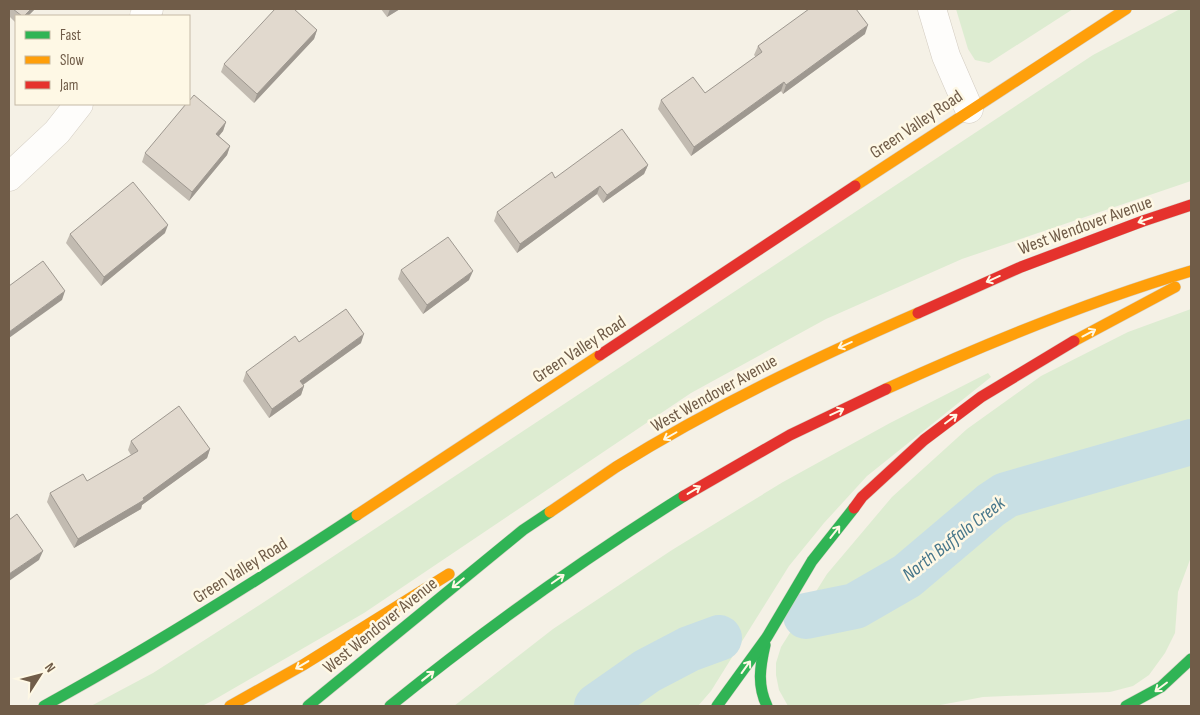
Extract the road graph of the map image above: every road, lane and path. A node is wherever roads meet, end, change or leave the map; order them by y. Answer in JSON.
{"nodes":[{"id":1,"x":932,"y":9,"type":"edge"},
{"id":2,"x":1126,"y":9,"type":"edge"},
{"id":3,"x":78,"y":105,"type":"edge"},
{"id":4,"x":969,"y":109,"type":"junction"},
{"id":5,"x":9,"y":177,"type":"edge"},
{"id":6,"x":1191,"y":205,"type":"edge"},
{"id":7,"x":1191,"y":271,"type":"edge"},
{"id":8,"x":1191,"y":278,"type":"edge"},
{"id":9,"x":523,"y":530,"type":"junction"},
{"id":10,"x":768,"y":637,"type":"junction"},
{"id":11,"x":1191,"y":659,"type":"edge"},
{"id":12,"x":44,"y":706,"type":"edge"},
{"id":13,"x":230,"y":706,"type":"edge"},
{"id":14,"x":308,"y":706,"type":"edge"},
{"id":15,"x":390,"y":706,"type":"edge"},
{"id":16,"x":717,"y":706,"type":"edge"},
{"id":17,"x":767,"y":706,"type":"edge"},
{"id":18,"x":1126,"y":706,"type":"edge"}],
"edges":[{"from":1,"to":4,"type":"street"},
{"from":2,"to":4,"type":"main road","name":"Green Valley Road"},
{"from":3,"to":5,"type":"street"},
{"from":4,"to":12,"type":"main road","name":"Green Valley Road"},
{"from":6,"to":9,"type":"main road","name":"West Wendover Avenue","one_way":true},
{"from":15,"to":7,"type":"main road","one_way":true},
{"from":10,"to":8,"type":"main road","one_way":true},
{"from":9,"to":13,"type":"main road","one_way":true},
{"from":9,"to":14,"type":"main road","name":"West Wendover Avenue","one_way":true},
{"from":16,"to":10,"type":"main road","one_way":true},
{"from":10,"to":17,"type":"main road"},
{"from":11,"to":18,"type":"main road","one_way":true}]}
